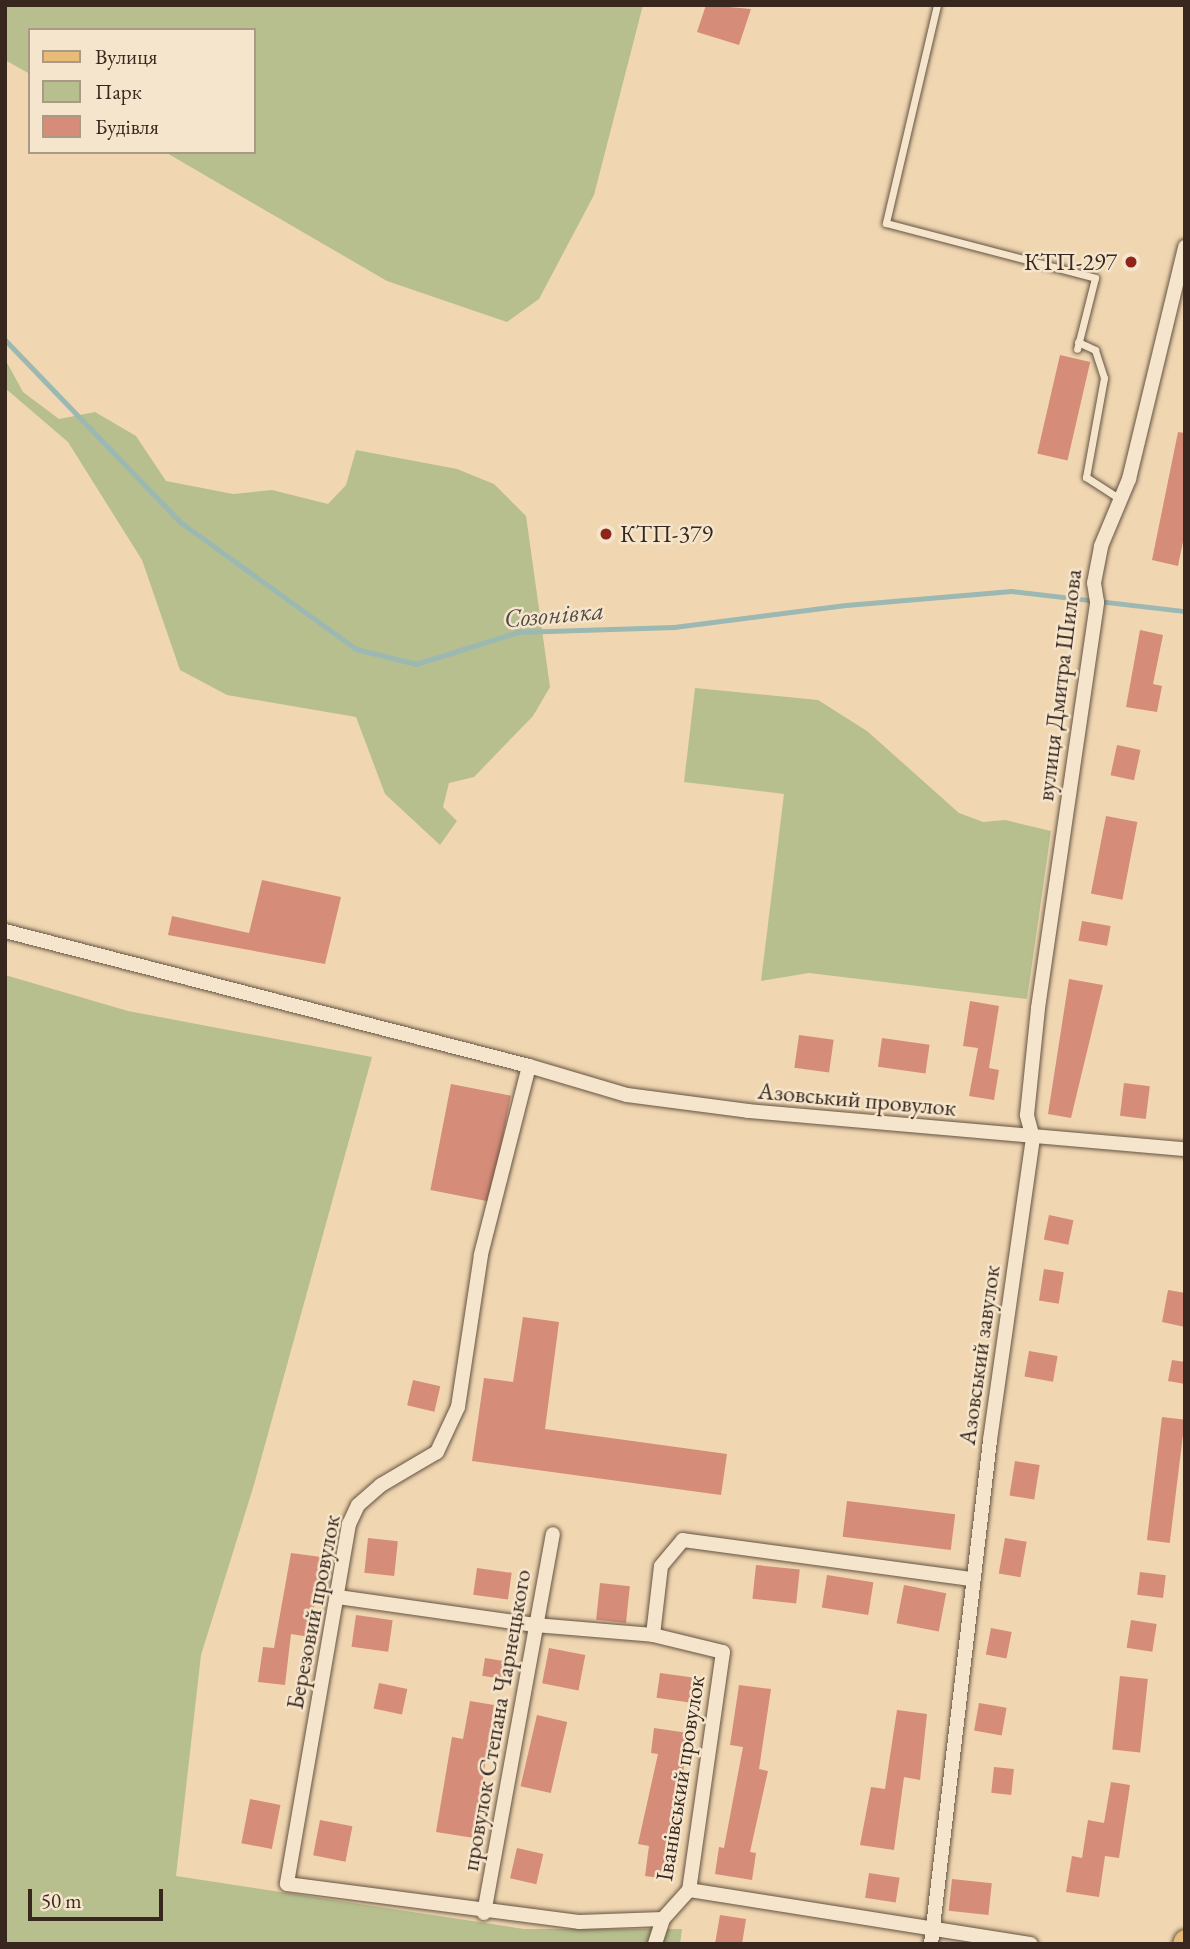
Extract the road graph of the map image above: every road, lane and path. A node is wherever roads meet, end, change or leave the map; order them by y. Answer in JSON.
{"nodes":[{"id":1,"x":937,"y":5,"type":"edge"},
{"id":2,"x":1185,"y":247,"type":"edge"},
{"id":3,"x":1121,"y":499,"type":"junction"},
{"id":4,"x":5,"y":931,"type":"edge"},
{"id":5,"x":529,"y":1066,"type":"junction"},
{"id":6,"x":1033,"y":1138,"type":"junction"},
{"id":7,"x":1185,"y":1149,"type":"edge"},
{"id":8,"x":553,"y":1534,"type":"dead end"},
{"id":9,"x":973,"y":1579,"type":"junction"},
{"id":10,"x":338,"y":1597,"type":"junction"},
{"id":11,"x":534,"y":1625,"type":"junction"},
{"id":12,"x":653,"y":1635,"type":"junction"},
{"id":13,"x":689,"y":1890,"type":"junction"},
{"id":14,"x":484,"y":1913,"type":"junction"},
{"id":15,"x":663,"y":1919,"type":"junction"},
{"id":16,"x":932,"y":1938,"type":"edge"},
{"id":17,"x":654,"y":1944,"type":"edge"},
{"id":18,"x":1031,"y":1944,"type":"edge"}],
"edges":[{"from":1,"to":3,"type":"lane"},
{"from":2,"to":3,"type":"street","name":"вулиця Дмитра Шилова"},
{"from":3,"to":6,"type":"street","name":"вулиця Дмитра Шилова"},
{"from":4,"to":5,"type":"street","name":"Азовський провулок"},
{"from":5,"to":6,"type":"street","name":"Азовський провулок"},
{"from":5,"to":10,"type":"street","name":"Березовий провулок"},
{"from":6,"to":7,"type":"street","name":"Азовський провулок"},
{"from":6,"to":9,"type":"street","name":"Азовський завулок"},
{"from":8,"to":11,"type":"street","name":"провулок Степана Чарнецького"},
{"from":9,"to":12,"type":"street"},
{"from":9,"to":16,"type":"street","name":"Азовський завулок"},
{"from":10,"to":11,"type":"street"},
{"from":10,"to":14,"type":"street","name":"Березовий провулок"},
{"from":11,"to":12,"type":"street"},
{"from":11,"to":14,"type":"street","name":"провулок Степана Чарнецького"},
{"from":12,"to":13,"type":"street","name":"Іванівський провулок"},
{"from":13,"to":15,"type":"street","name":"Іванівський провулок"},
{"from":13,"to":16,"type":"street"},
{"from":14,"to":15,"type":"street"},
{"from":15,"to":17,"type":"street","name":"Іванівський провулок"},
{"from":16,"to":18,"type":"street"}]}
